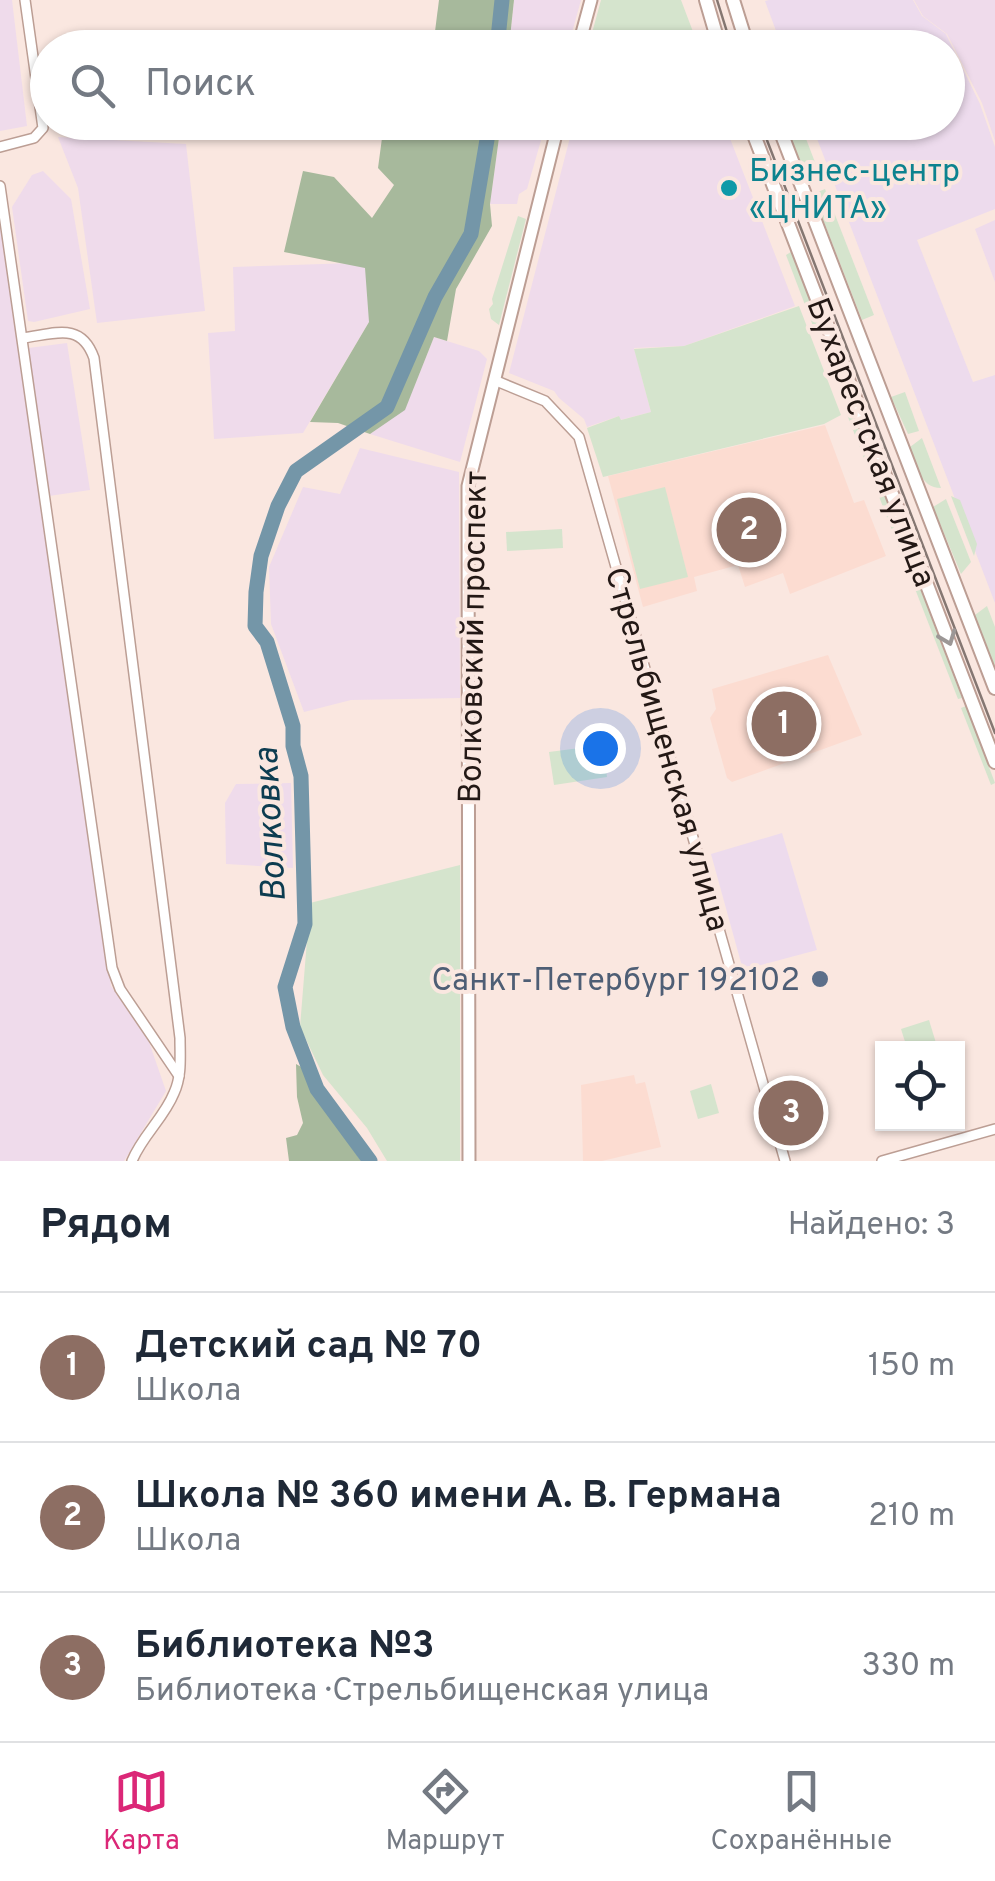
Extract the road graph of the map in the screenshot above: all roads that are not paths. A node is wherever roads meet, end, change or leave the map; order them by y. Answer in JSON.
{"nodes":[{"id":1,"x":25,"y":0,"type":"edge"},
{"id":2,"x":591,"y":0,"type":"edge"},
{"id":3,"x":706,"y":0,"type":"edge"},
{"id":4,"x":733,"y":0,"type":"edge"},
{"id":5,"x":583,"y":30,"type":"edge"},
{"id":6,"x":715,"y":30,"type":"edge"},
{"id":7,"x":742,"y":30,"type":"edge"},
{"id":8,"x":30,"y":34,"type":"edge"},
{"id":9,"x":30,"y":139,"type":"edge"},
{"id":10,"x":554,"y":140,"type":"edge"},
{"id":11,"x":756,"y":140,"type":"edge"},
{"id":12,"x":784,"y":140,"type":"edge"},
{"id":13,"x":0,"y":147,"type":"edge"},
{"id":14,"x":0,"y":186,"type":"edge"},
{"id":15,"x":23,"y":338,"type":"junction"},
{"id":16,"x":494,"y":380,"type":"junction"},
{"id":17,"x":995,"y":688,"type":"edge"},
{"id":18,"x":995,"y":762,"type":"edge"},
{"id":19,"x":179,"y":1076,"type":"junction"},
{"id":20,"x":995,"y":1129,"type":"edge"},
{"id":21,"x":132,"y":1161,"type":"edge"},
{"id":22,"x":469,"y":1161,"type":"edge"},
{"id":23,"x":785,"y":1161,"type":"edge"},
{"id":24,"x":882,"y":1161,"type":"edge"}],
"edges":[{"from":1,"to":8,"type":"street"},
{"from":2,"to":5,"type":"street"},
{"from":3,"to":6,"type":"main road"},
{"from":4,"to":7,"type":"main road"},
{"from":9,"to":13,"type":"street"},
{"from":10,"to":16,"type":"street","name":"Волковский проспект"},
{"from":11,"to":18,"type":"main road","name":"Бухарестская улица","one_way":true},
{"from":12,"to":17,"type":"main road","name":"Бухарестская улица"},
{"from":14,"to":15,"type":"street"},
{"from":15,"to":19,"type":"street"},
{"from":15,"to":19,"type":"street"},
{"from":16,"to":22,"type":"street","name":"Волковский проспект"},
{"from":16,"to":23,"type":"street","name":"Стрельбищенская улица"},
{"from":19,"to":21,"type":"street"},
{"from":20,"to":24,"type":"street"}]}
